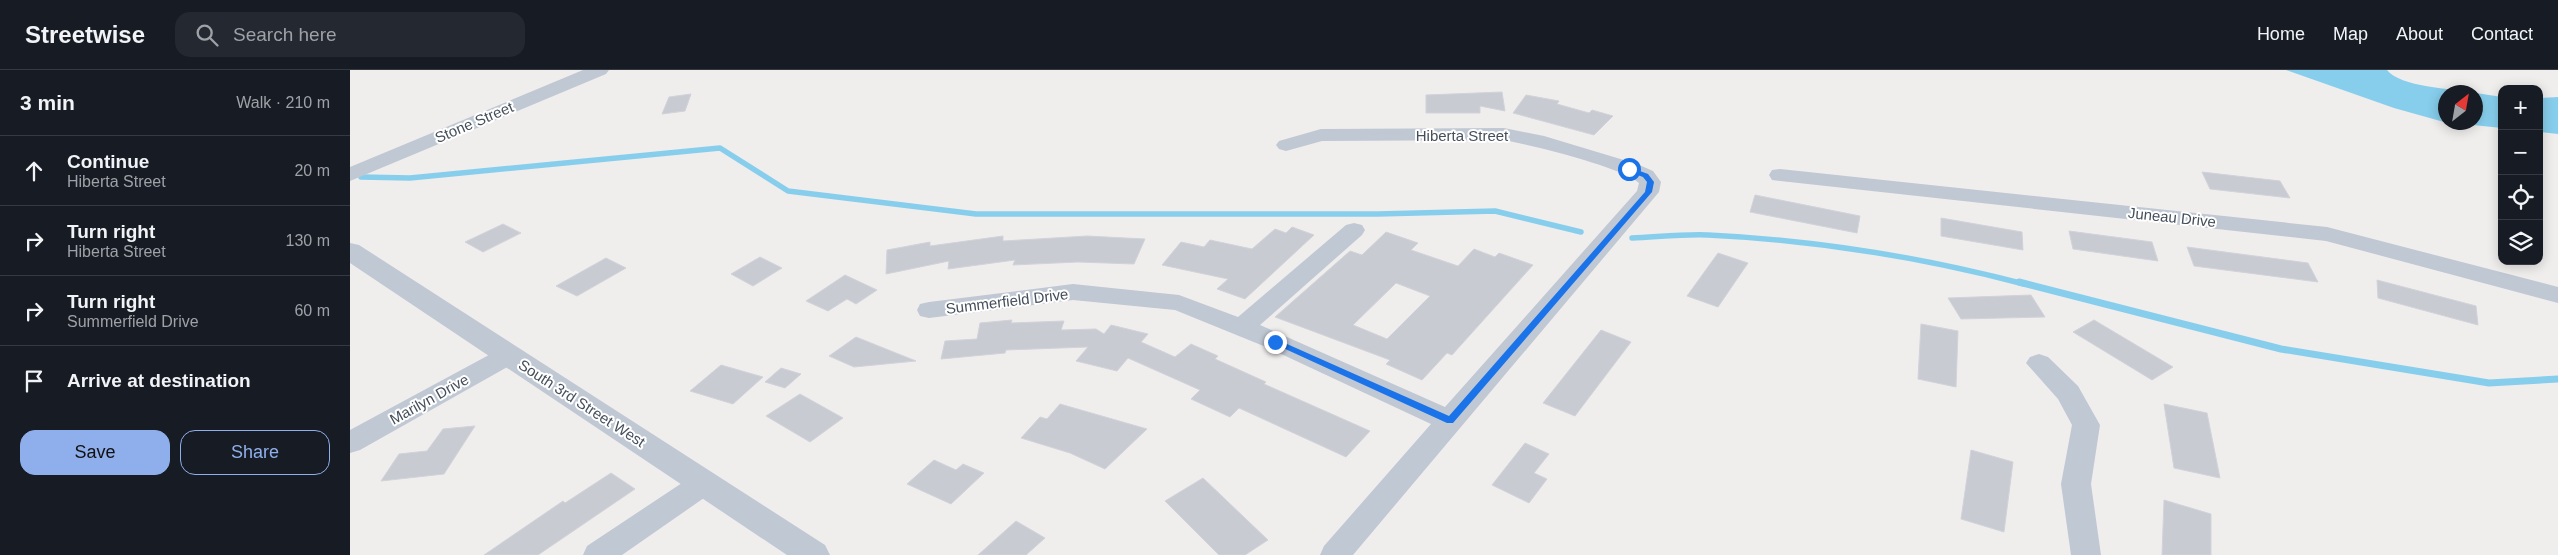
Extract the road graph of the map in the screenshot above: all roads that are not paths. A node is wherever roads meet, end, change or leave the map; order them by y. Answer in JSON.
{"nodes":[{"id":1,"x":582,"y":72,"type":"edge"},
{"id":2,"x":1286,"y":145,"type":"dead end"},
{"id":3,"x":350,"y":175,"type":"edge"},
{"id":4,"x":1780,"y":175,"type":"dead end"},
{"id":5,"x":1354,"y":230,"type":"dead end"},
{"id":6,"x":350,"y":251,"type":"edge"},
{"id":7,"x":2558,"y":295,"type":"edge"},
{"id":8,"x":929,"y":310,"type":"dead end"},
{"id":9,"x":1241,"y":328,"type":"junction"},
{"id":10,"x":509,"y":355,"type":"junction"},
{"id":11,"x":2039,"y":363,"type":"dead end"},
{"id":12,"x":1450,"y":420,"type":"junction"},
{"id":13,"x":350,"y":443,"type":"edge"},
{"id":14,"x":704,"y":483,"type":"junction"},
{"id":15,"x":598,"y":555,"type":"edge"},
{"id":16,"x":813,"y":555,"type":"edge"},
{"id":17,"x":1335,"y":555,"type":"edge"},
{"id":18,"x":2086,"y":555,"type":"edge"}],
"edges":[{"from":1,"to":3,"type":"street","name":"Stone Street"},
{"from":2,"to":12,"type":"street","name":"Hiberta Street"},
{"from":4,"to":7,"type":"street","name":"Juneau Drive"},
{"from":5,"to":9,"type":"street"},
{"from":6,"to":10,"type":"street","name":"South 3rd Street West"},
{"from":8,"to":9,"type":"street","name":"Summerfield Drive"},
{"from":9,"to":12,"type":"street","name":"Summerfield Drive"},
{"from":10,"to":13,"type":"street","name":"Marilyn Drive"},
{"from":10,"to":14,"type":"street","name":"South 3rd Street West"},
{"from":11,"to":18,"type":"street"},
{"from":12,"to":17,"type":"street","name":"Hiberta Street"},
{"from":14,"to":15,"type":"street"},
{"from":14,"to":16,"type":"street","name":"South 3rd Street West"}]}
